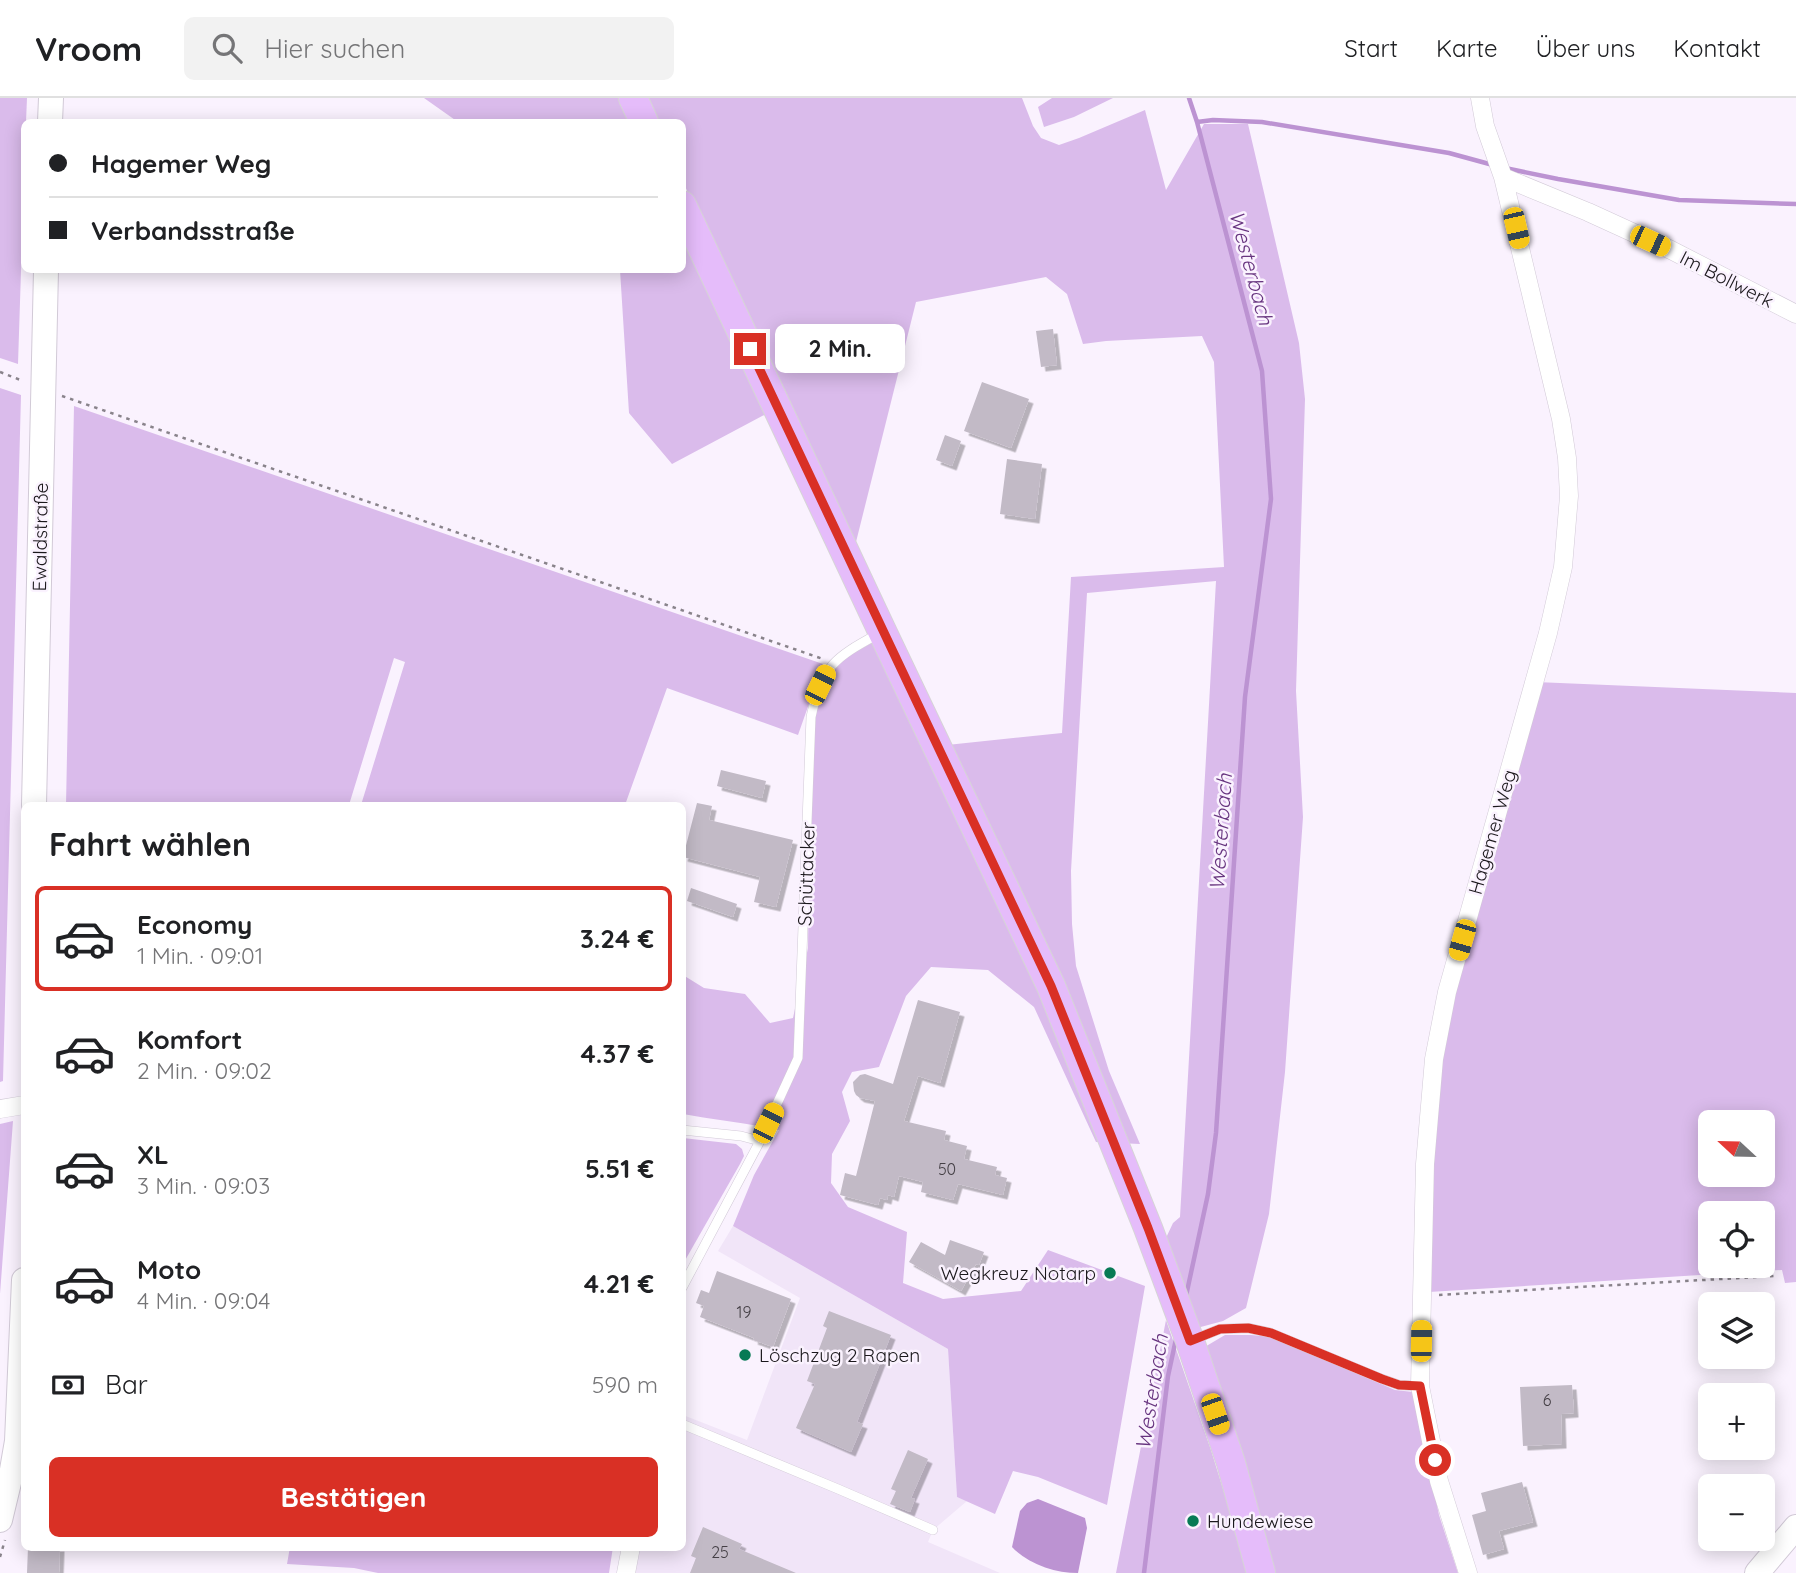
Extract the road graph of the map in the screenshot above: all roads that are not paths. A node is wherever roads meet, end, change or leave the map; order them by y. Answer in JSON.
{"nodes":[{"id":1,"x":51,"y":98,"type":"edge"},
{"id":2,"x":633,"y":98,"type":"edge"},
{"id":3,"x":1480,"y":98,"type":"edge"},
{"id":4,"x":50,"y":119,"type":"edge"},
{"id":5,"x":643,"y":119,"type":"edge"},
{"id":6,"x":1501,"y":171,"type":"junction"},
{"id":7,"x":686,"y":214,"type":"edge"},
{"id":8,"x":46,"y":273,"type":"edge"},
{"id":9,"x":1796,"y":314,"type":"edge"},
{"id":10,"x":882,"y":631,"type":"junction"},
{"id":11,"x":34,"y":802,"type":"edge"},
{"id":12,"x":21,"y":1106,"type":"edge"},
{"id":13,"x":0,"y":1109,"type":"edge"},
{"id":14,"x":686,"y":1130,"type":"edge"},
{"id":15,"x":760,"y":1141,"type":"junction"},
{"id":16,"x":686,"y":1280,"type":"edge"},
{"id":17,"x":1184,"y":1324,"type":"junction"},
{"id":18,"x":21,"y":1349,"type":"edge"},
{"id":19,"x":1420,"y":1386,"type":"junction"},
{"id":20,"x":686,"y":1426,"type":"edge"},
{"id":21,"x":0,"y":1520,"type":"edge"},
{"id":22,"x":1796,"y":1527,"type":"edge"},
{"id":23,"x":933,"y":1530,"type":"dead end"},
{"id":24,"x":630,"y":1551,"type":"edge"},
{"id":25,"x":626,"y":1573,"type":"edge"},
{"id":26,"x":1261,"y":1573,"type":"edge"},
{"id":27,"x":1468,"y":1573,"type":"edge"},
{"id":28,"x":1757,"y":1573,"type":"edge"}],
"edges":[{"from":1,"to":4,"type":"street"},
{"from":2,"to":5,"type":"main road"},
{"from":3,"to":6,"type":"street","name":"Hagemer Weg"},
{"from":6,"to":9,"type":"street","name":"Im Bollwerk"},
{"from":6,"to":19,"type":"street","name":"Hagemer Weg"},
{"from":7,"to":10,"type":"main road"},
{"from":8,"to":11,"type":"street","name":"Ewaldstraße"},
{"from":10,"to":15,"type":"lane","name":"Schüttacker"},
{"from":10,"to":17,"type":"main road"},
{"from":12,"to":13,"type":"street"},
{"from":14,"to":15,"type":"lane"},
{"from":15,"to":16,"type":"lane","name":"Schüttacker"},
{"from":17,"to":19,"type":"lane"},
{"from":17,"to":26,"type":"main road"},
{"from":18,"to":21,"type":"street"},
{"from":19,"to":27,"type":"street","name":"Hagemer Weg"},
{"from":20,"to":23,"type":"lane"},
{"from":22,"to":28,"type":"street"},
{"from":24,"to":25,"type":"street"}]}
